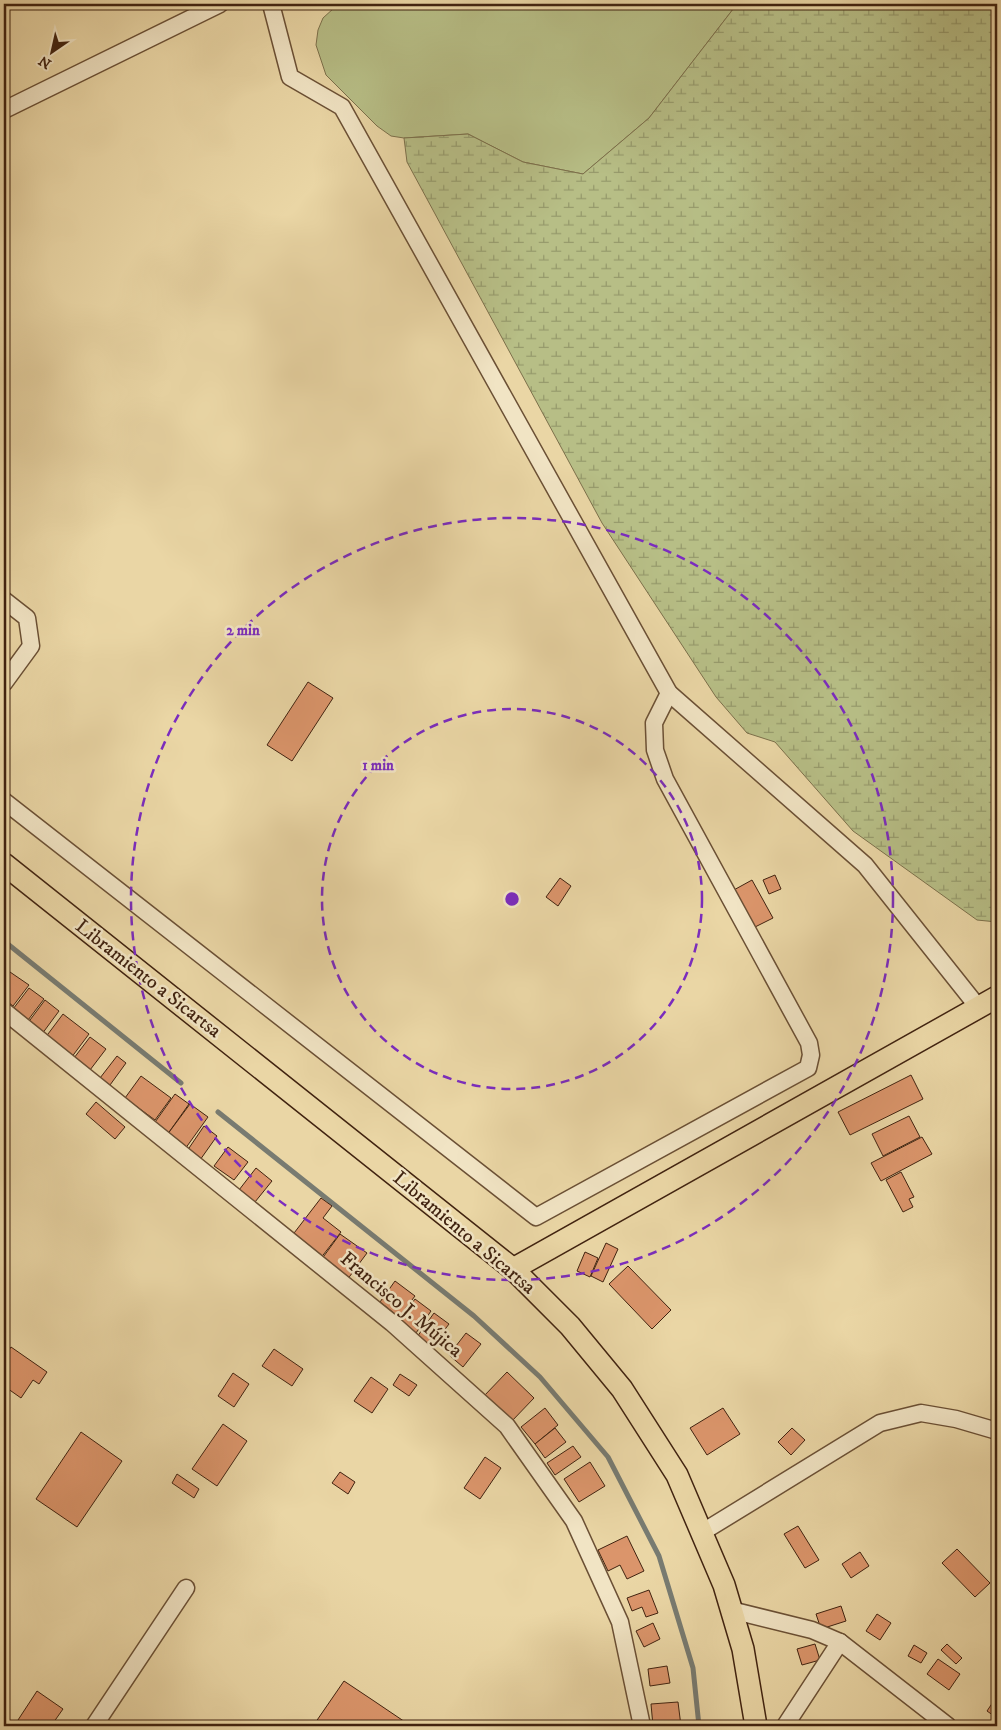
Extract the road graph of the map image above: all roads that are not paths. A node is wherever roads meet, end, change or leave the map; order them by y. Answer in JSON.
{"nodes":[{"id":1,"x":220,"y":4,"type":"edge"},
{"id":2,"x":271,"y":4,"type":"edge"},
{"id":3,"x":4,"y":110,"type":"edge"},
{"id":4,"x":4,"y":600,"type":"edge"},
{"id":5,"x":4,"y":683,"type":"edge"},
{"id":6,"x":669,"y":694,"type":"junction"},
{"id":7,"x":4,"y":801,"type":"edge"},
{"id":8,"x":4,"y":864,"type":"edge"},
{"id":9,"x":997,"y":997,"type":"edge"},
{"id":10,"x":978,"y":1007,"type":"junction"},
{"id":11,"x":4,"y":1011,"type":"edge"},
{"id":12,"x":513,"y":1269,"type":"junction"},
{"id":13,"x":997,"y":1431,"type":"edge"},
{"id":14,"x":702,"y":1532,"type":"junction"},
{"id":15,"x":186,"y":1588,"type":"dead end"},
{"id":16,"x":731,"y":1610,"type":"junction"},
{"id":17,"x":840,"y":1642,"type":"junction"},
{"id":18,"x":758,"y":1725,"type":"edge"},
{"id":19,"x":94,"y":1726,"type":"edge"},
{"id":20,"x":642,"y":1726,"type":"edge"},
{"id":21,"x":785,"y":1726,"type":"edge"},
{"id":22,"x":948,"y":1726,"type":"edge"}],
"edges":[{"from":1,"to":3,"type":"street"},
{"from":2,"to":6,"type":"street"},
{"from":4,"to":5,"type":"street"},
{"from":6,"to":7,"type":"street"},
{"from":6,"to":10,"type":"street"},
{"from":8,"to":12,"type":"main road","name":"Libramiento a Sicartsa"},
{"from":9,"to":10,"type":"main road"},
{"from":10,"to":12,"type":"main road"},
{"from":11,"to":20,"type":"street","name":"Francisco J. Mújica"},
{"from":12,"to":14,"type":"main road","name":"Libramiento a Sicartsa"},
{"from":13,"to":14,"type":"street"},
{"from":14,"to":16,"type":"main road","name":"Libramiento a Sicartsa"},
{"from":15,"to":19,"type":"street"},
{"from":16,"to":17,"type":"street"},
{"from":16,"to":18,"type":"main road","name":"Libramiento a Sicartsa"},
{"from":17,"to":21,"type":"street"},
{"from":17,"to":22,"type":"street"}]}
